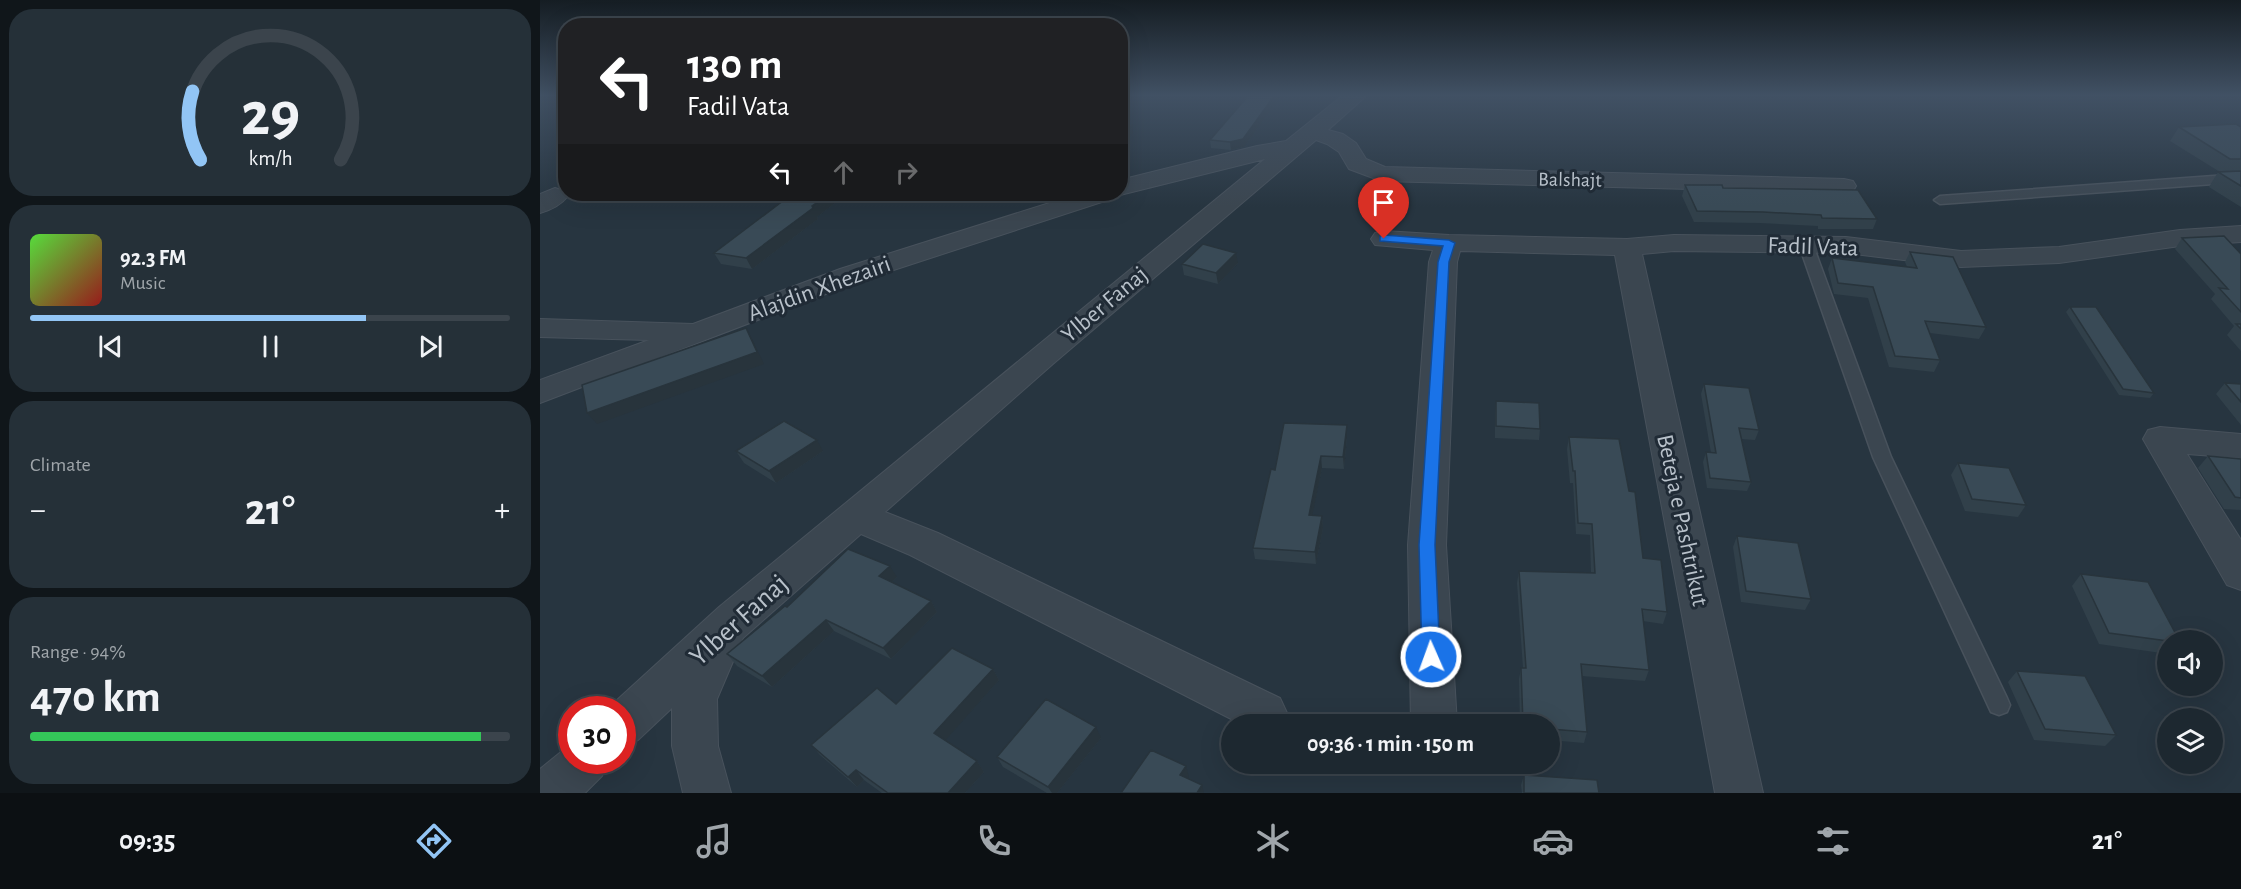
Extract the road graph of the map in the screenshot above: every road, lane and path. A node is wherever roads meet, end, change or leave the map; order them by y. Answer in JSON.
{"nodes":[{"id":1,"x":1310,"y":133,"type":"edge"},
{"id":2,"x":1301,"y":140,"type":"junction"},
{"id":3,"x":2241,"y":178,"type":"edge"},
{"id":4,"x":1128,"y":186,"type":"edge"},
{"id":5,"x":1844,"y":186,"type":"dead end"},
{"id":6,"x":1940,"y":200,"type":"dead end"},
{"id":7,"x":1080,"y":201,"type":"edge"},
{"id":8,"x":2241,"y":234,"type":"edge"},
{"id":9,"x":1384,"y":239,"type":"dead end"},
{"id":10,"x":1449,"y":243,"type":"junction"},
{"id":11,"x":1806,"y":245,"type":"junction"},
{"id":12,"x":1628,"y":247,"type":"junction"},
{"id":13,"x":540,"y":327,"type":"edge"},
{"id":14,"x":702,"y":331,"type":"junction"},
{"id":15,"x":540,"y":392,"type":"edge"},
{"id":16,"x":2241,"y":446,"type":"edge"},
{"id":17,"x":856,"y":516,"type":"junction"},
{"id":18,"x":2241,"y":574,"type":"edge"},
{"id":19,"x":734,"y":620,"type":"junction"},
{"id":20,"x":1999,"y":705,"type":"dead end"},
{"id":21,"x":636,"y":712,"type":"edge"},
{"id":22,"x":1264,"y":713,"type":"dead end"},
{"id":23,"x":1434,"y":714,"type":"edge"},
{"id":24,"x":570,"y":774,"type":"edge"},
{"id":25,"x":550,"y":793,"type":"edge"},
{"id":26,"x":707,"y":793,"type":"edge"},
{"id":27,"x":1739,"y":793,"type":"edge"}],
"edges":[{"from":1,"to":2,"type":"street","name":"Ylber Fanaj"},
{"from":2,"to":4,"type":"street"},
{"from":2,"to":5,"type":"street","name":"Balshajt"},
{"from":2,"to":17,"type":"street","name":"Ylber Fanaj"},
{"from":3,"to":6,"type":"lane"},
{"from":7,"to":14,"type":"street","name":"Alajdin Xhezairi"},
{"from":8,"to":11,"type":"street","name":"Fadil Vata"},
{"from":9,"to":10,"type":"street","name":"Fadil Vata"},
{"from":10,"to":12,"type":"street","name":"Fadil Vata"},
{"from":10,"to":23,"type":"street"},
{"from":11,"to":12,"type":"street","name":"Fadil Vata"},
{"from":11,"to":20,"type":"lane"},
{"from":12,"to":27,"type":"street","name":"Beteja e Pashtrikut"},
{"from":13,"to":14,"type":"street"},
{"from":14,"to":15,"type":"street","name":"Alajdin Xhezairi"},
{"from":16,"to":18,"type":"street"},
{"from":17,"to":19,"type":"street","name":"Ylber Fanaj"},
{"from":17,"to":22,"type":"street"},
{"from":19,"to":21,"type":"street","name":"Ylber Fanaj"},
{"from":19,"to":26,"type":"street"},
{"from":24,"to":25,"type":"street"}]}
